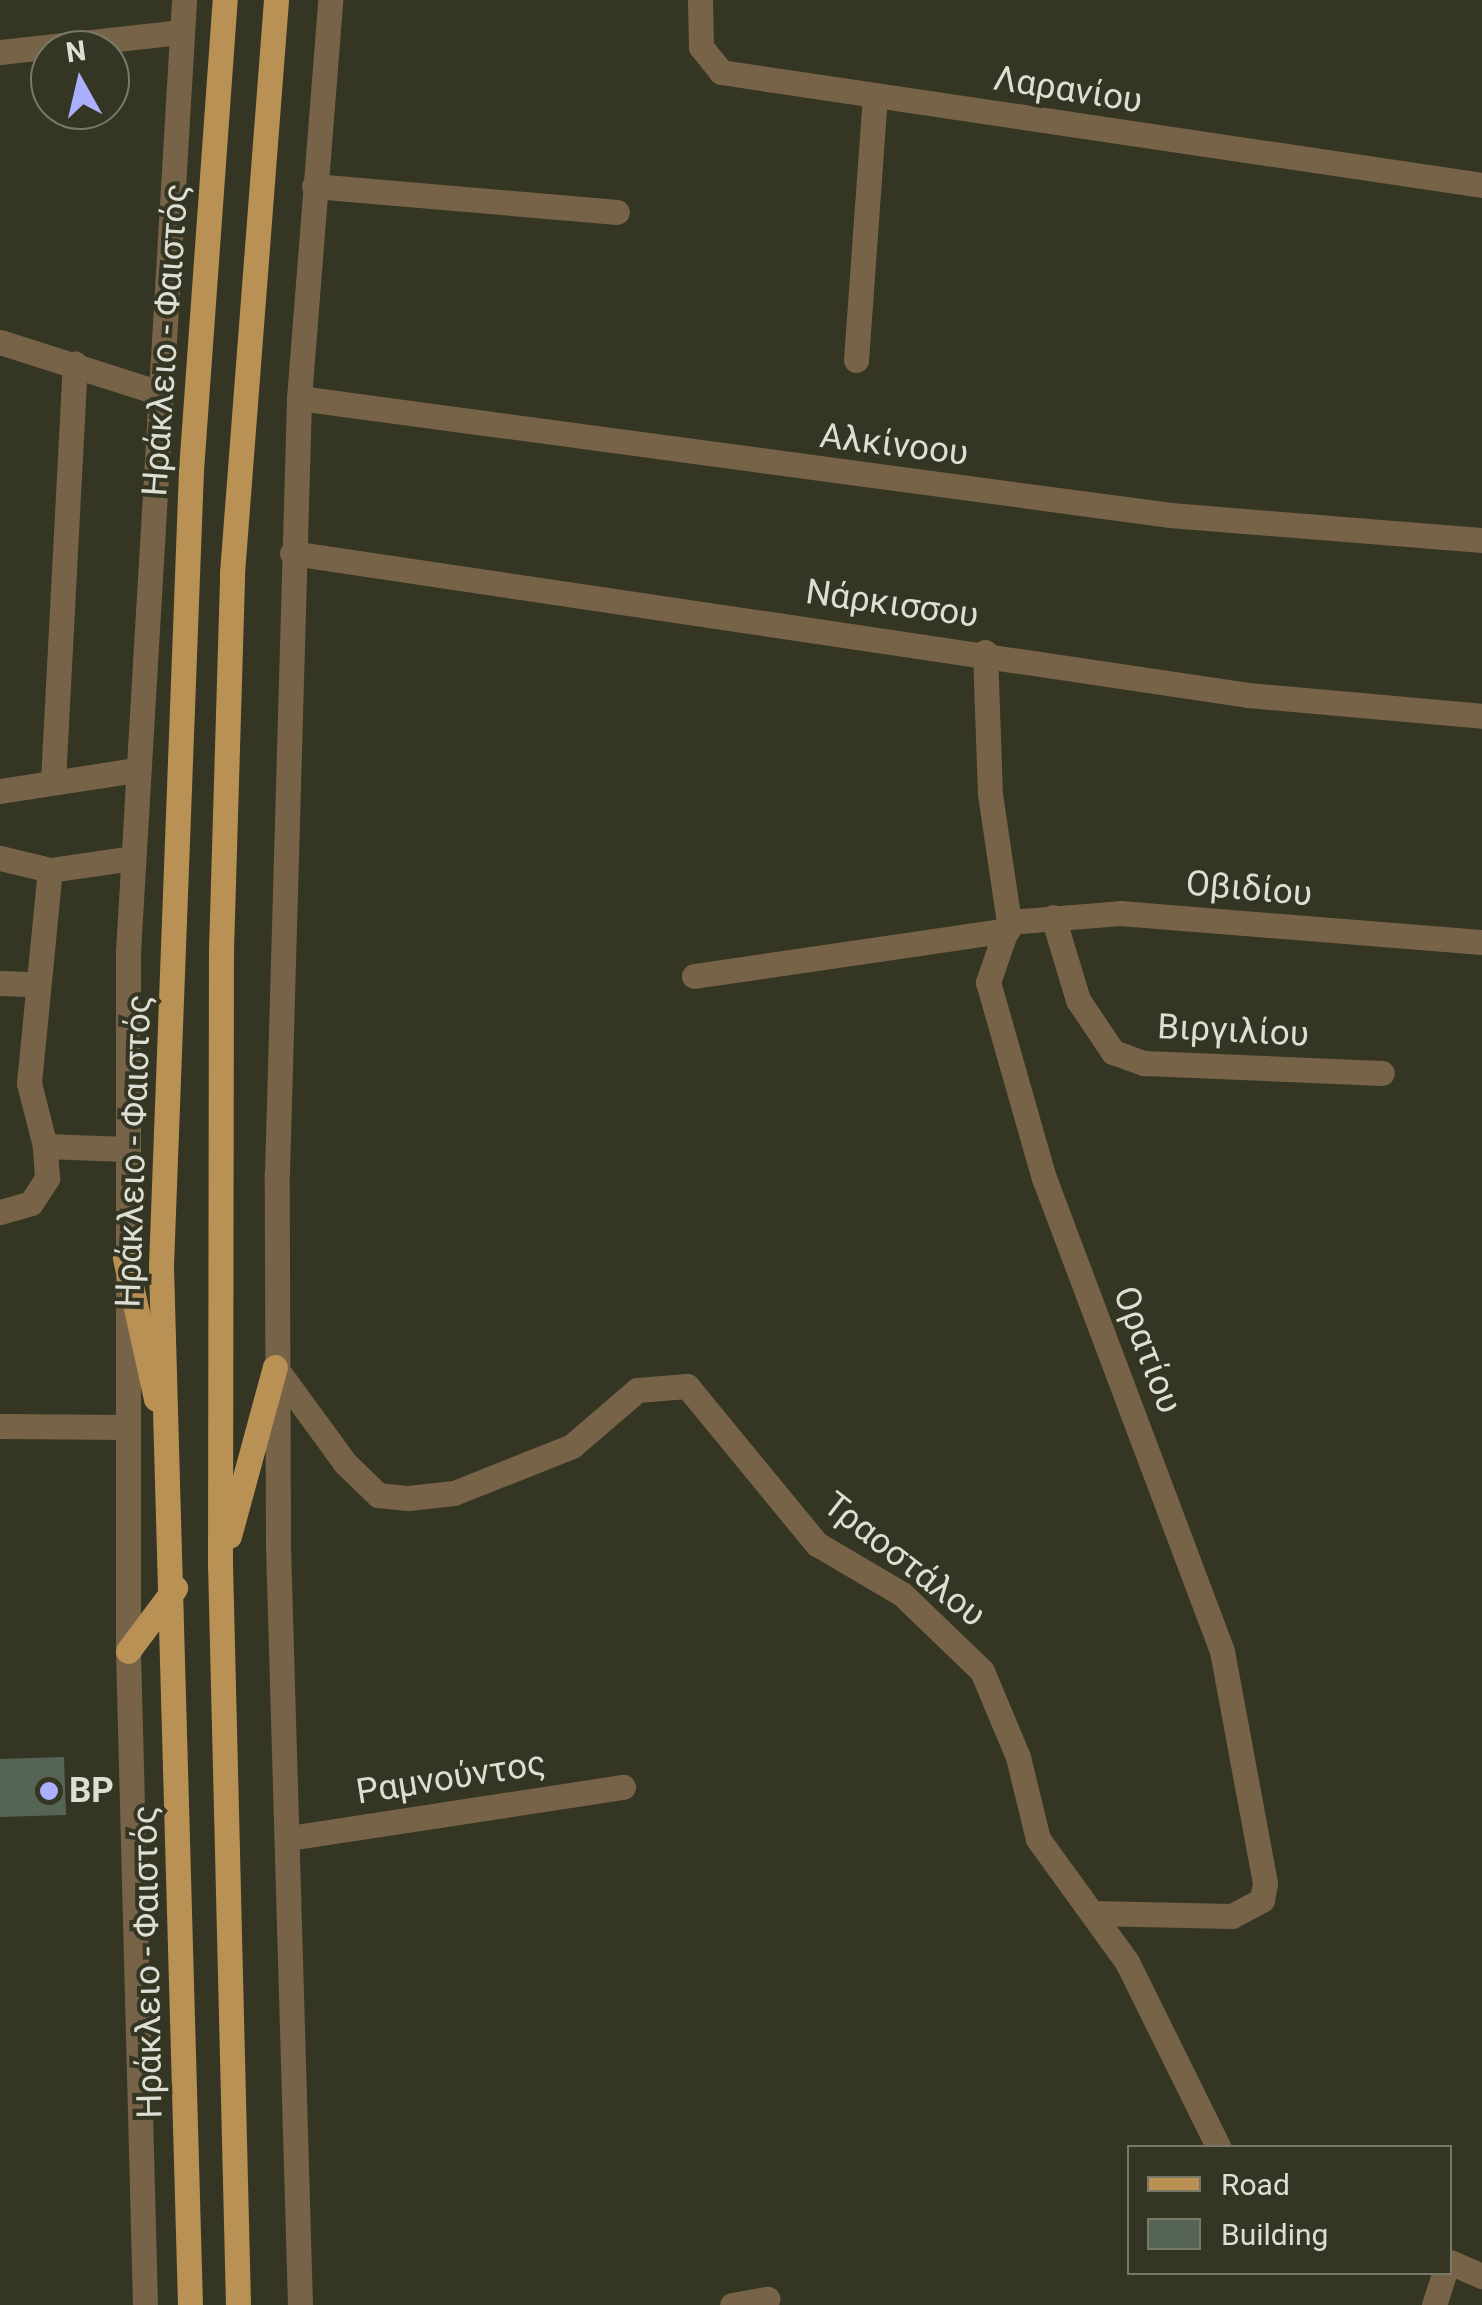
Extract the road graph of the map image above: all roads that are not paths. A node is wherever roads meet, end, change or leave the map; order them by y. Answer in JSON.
{"nodes":[{"id":1,"x":184,"y":0,"type":"edge"},
{"id":2,"x":225,"y":0,"type":"edge"},
{"id":3,"x":276,"y":0,"type":"edge"},
{"id":4,"x":330,"y":0,"type":"edge"},
{"id":5,"x":700,"y":0,"type":"edge"},
{"id":6,"x":182,"y":32,"type":"junction"},
{"id":7,"x":0,"y":52,"type":"edge"},
{"id":8,"x":875,"y":96,"type":"junction"},
{"id":9,"x":1482,"y":184,"type":"edge"},
{"id":10,"x":314,"y":186,"type":"junction"},
{"id":11,"x":617,"y":212,"type":"dead end"},
{"id":12,"x":0,"y":342,"type":"edge"},
{"id":13,"x":856,"y":360,"type":"dead end"},
{"id":14,"x":75,"y":364,"type":"junction"},
{"id":15,"x":157,"y":392,"type":"junction"},
{"id":16,"x":299,"y":398,"type":"junction"},
{"id":17,"x":1482,"y":540,"type":"edge"},
{"id":18,"x":292,"y":553,"type":"junction"},
{"id":19,"x":985,"y":652,"type":"junction"},
{"id":20,"x":1482,"y":716,"type":"edge"},
{"id":21,"x":136,"y":770,"type":"junction"},
{"id":22,"x":53,"y":781,"type":"junction"},
{"id":23,"x":0,"y":791,"type":"edge"},
{"id":24,"x":0,"y":858,"type":"edge"},
{"id":25,"x":132,"y":858,"type":"junction"},
{"id":26,"x":50,"y":870,"type":"junction"},
{"id":27,"x":1053,"y":916,"type":"junction"},
{"id":28,"x":1008,"y":926,"type":"junction"},
{"id":29,"x":1482,"y":942,"type":"edge"},
{"id":30,"x":694,"y":976,"type":"dead end"},
{"id":31,"x":0,"y":983,"type":"edge"},
{"id":32,"x":36,"y":984,"type":"junction"},
{"id":33,"x":1382,"y":1074,"type":"dead end"},
{"id":34,"x":44,"y":1146,"type":"junction"},
{"id":35,"x":126,"y":1149,"type":"junction"},
{"id":36,"x":0,"y":1212,"type":"edge"},
{"id":37,"x":125,"y":1258,"type":"junction"},
{"id":38,"x":276,"y":1366,"type":"junction"},
{"id":39,"x":0,"y":1426,"type":"edge"},
{"id":40,"x":127,"y":1427,"type":"junction"},
{"id":41,"x":166,"y":1432,"type":"junction"},
{"id":42,"x":220,"y":1565,"type":"junction"},
{"id":43,"x":175,"y":1588,"type":"junction"},
{"id":44,"x":128,"y":1651,"type":"junction"},
{"id":45,"x":623,"y":1787,"type":"dead end"},
{"id":46,"x":289,"y":1838,"type":"junction"},
{"id":47,"x":1092,"y":1913,"type":"junction"},
{"id":48,"x":1218,"y":2145,"type":"edge"},
{"id":49,"x":1452,"y":2263,"type":"edge"},
{"id":50,"x":1444,"y":2275,"type":"edge"},
{"id":51,"x":1482,"y":2276,"type":"edge"},
{"id":52,"x":768,"y":2299,"type":"dead end"},
{"id":53,"x":145,"y":2305,"type":"edge"},
{"id":54,"x":190,"y":2305,"type":"edge"},
{"id":55,"x":238,"y":2305,"type":"edge"},
{"id":56,"x":300,"y":2305,"type":"edge"},
{"id":57,"x":732,"y":2305,"type":"edge"},
{"id":58,"x":1434,"y":2305,"type":"edge"}],
"edges":[{"from":1,"to":6,"type":"street"},
{"from":2,"to":41,"type":"main road","name":"Ηράκλειο - Φαιστός"},
{"from":3,"to":42,"type":"main road"},
{"from":4,"to":10,"type":"street"},
{"from":5,"to":8,"type":"street","name":"Λαρανίου"},
{"from":6,"to":7,"type":"street"},
{"from":6,"to":15,"type":"street"},
{"from":8,"to":9,"type":"street","name":"Λαρανίου"},
{"from":8,"to":13,"type":"street"},
{"from":10,"to":11,"type":"street"},
{"from":10,"to":16,"type":"street"},
{"from":12,"to":14,"type":"street"},
{"from":14,"to":15,"type":"street"},
{"from":14,"to":22,"type":"street"},
{"from":15,"to":21,"type":"street"},
{"from":16,"to":17,"type":"street","name":"Αλκίνοου"},
{"from":16,"to":18,"type":"street"},
{"from":18,"to":19,"type":"street","name":"Νάρκισσου"},
{"from":18,"to":38,"type":"street"},
{"from":19,"to":20,"type":"street","name":"Νάρκισσου"},
{"from":19,"to":28,"type":"street","name":"Ορατίου"},
{"from":21,"to":22,"type":"street"},
{"from":21,"to":25,"type":"street"},
{"from":22,"to":23,"type":"street"},
{"from":24,"to":26,"type":"street"},
{"from":25,"to":26,"type":"street"},
{"from":25,"to":35,"type":"street"},
{"from":26,"to":32,"type":"street"},
{"from":27,"to":28,"type":"street","name":"Οβιδίου"},
{"from":27,"to":29,"type":"street","name":"Οβιδίου"},
{"from":27,"to":33,"type":"street","name":"Βιργιλίου"},
{"from":28,"to":30,"type":"street","name":"Οβιδίου"},
{"from":28,"to":47,"type":"street","name":"Ορατίου"},
{"from":31,"to":32,"type":"street"},
{"from":32,"to":34,"type":"street"},
{"from":34,"to":35,"type":"street"},
{"from":34,"to":36,"type":"street"},
{"from":35,"to":37,"type":"street"},
{"from":37,"to":40,"type":"street"},
{"from":37,"to":41,"type":"main road"},
{"from":38,"to":42,"type":"main road"},
{"from":38,"to":46,"type":"street"},
{"from":38,"to":47,"type":"street","name":"Τραοστάλου"},
{"from":39,"to":40,"type":"street"},
{"from":40,"to":44,"type":"street"},
{"from":41,"to":43,"type":"main road","name":"Ηράκλειο - Φαιστός"},
{"from":42,"to":55,"type":"main road"},
{"from":43,"to":44,"type":"main road"},
{"from":43,"to":54,"type":"main road","name":"Ηράκλειο - Φαιστός"},
{"from":44,"to":53,"type":"street"},
{"from":45,"to":46,"type":"street","name":"Ραμνούντος"},
{"from":46,"to":56,"type":"street"},
{"from":47,"to":48,"type":"street","name":"Τραοστάλου"},
{"from":49,"to":51,"type":"street"},
{"from":50,"to":58,"type":"street"},
{"from":52,"to":57,"type":"street"}]}
